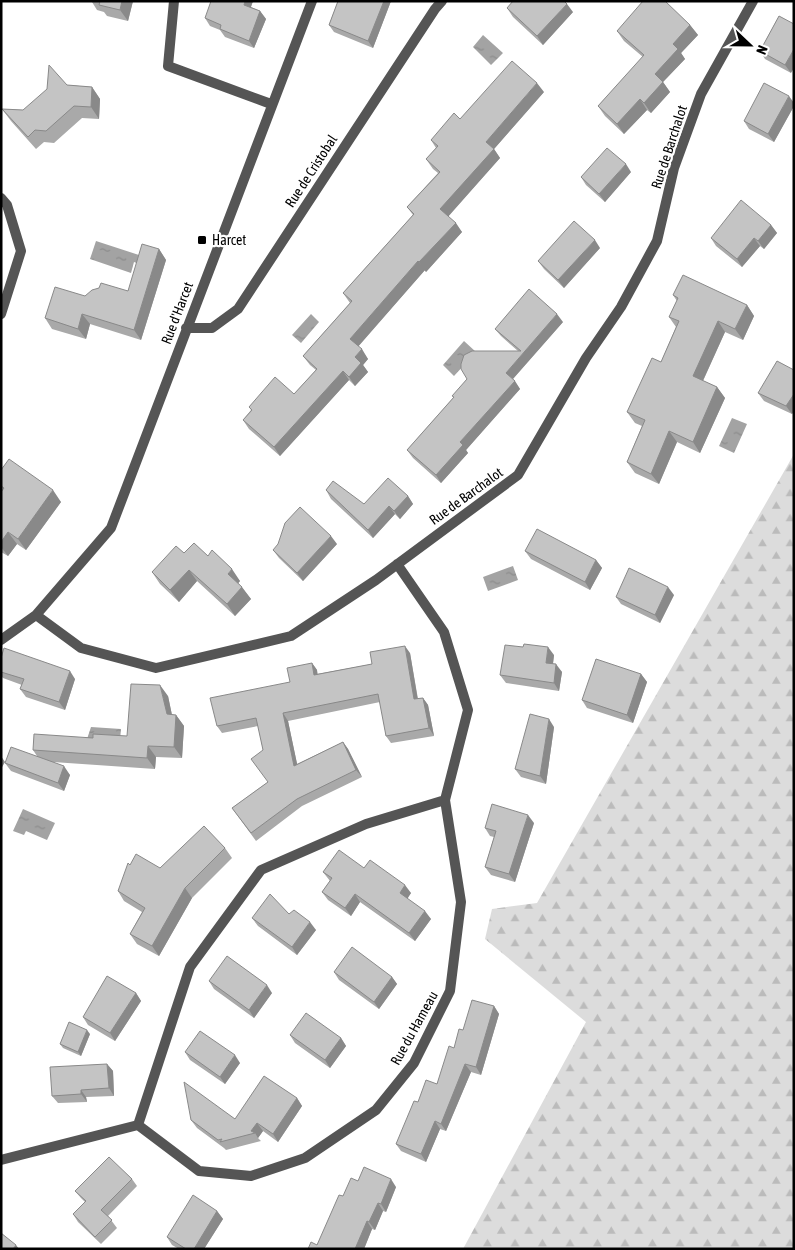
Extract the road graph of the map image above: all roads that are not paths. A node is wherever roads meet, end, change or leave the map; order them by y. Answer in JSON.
{"nodes":[{"id":1,"x":174,"y":1,"type":"edge"},
{"id":2,"x":312,"y":1,"type":"edge"},
{"id":3,"x":442,"y":1,"type":"edge"},
{"id":4,"x":753,"y":1,"type":"edge"},
{"id":5,"x":272,"y":104,"type":"junction"},
{"id":6,"x":1,"y":198,"type":"edge"},
{"id":7,"x":1,"y":314,"type":"edge"},
{"id":8,"x":186,"y":328,"type":"junction"},
{"id":9,"x":398,"y":564,"type":"junction"},
{"id":10,"x":36,"y":615,"type":"junction"},
{"id":11,"x":1,"y":640,"type":"edge"},
{"id":12,"x":445,"y":800,"type":"junction"},
{"id":13,"x":138,"y":1125,"type":"junction"},
{"id":14,"x":1,"y":1160,"type":"edge"}],
"edges":[{"from":1,"to":5,"type":"street"},
{"from":2,"to":5,"type":"street","name":"Rue d'Harcet"},
{"from":3,"to":8,"type":"street","name":"Rue de Cristobal"},
{"from":4,"to":9,"type":"street","name":"Rue de Barchalot"},
{"from":5,"to":8,"type":"street","name":"Rue d'Harcet"},
{"from":6,"to":7,"type":"street"},
{"from":8,"to":10,"type":"street","name":"Rue d'Harcet"},
{"from":9,"to":10,"type":"street","name":"Rue de Barchalot"},
{"from":9,"to":12,"type":"street","name":"Rue du Hameau"},
{"from":10,"to":11,"type":"street","name":"Rue d'Harcet"},
{"from":12,"to":13,"type":"street"},
{"from":12,"to":13,"type":"street","name":"Rue du Hameau"},
{"from":13,"to":14,"type":"street"}]}
